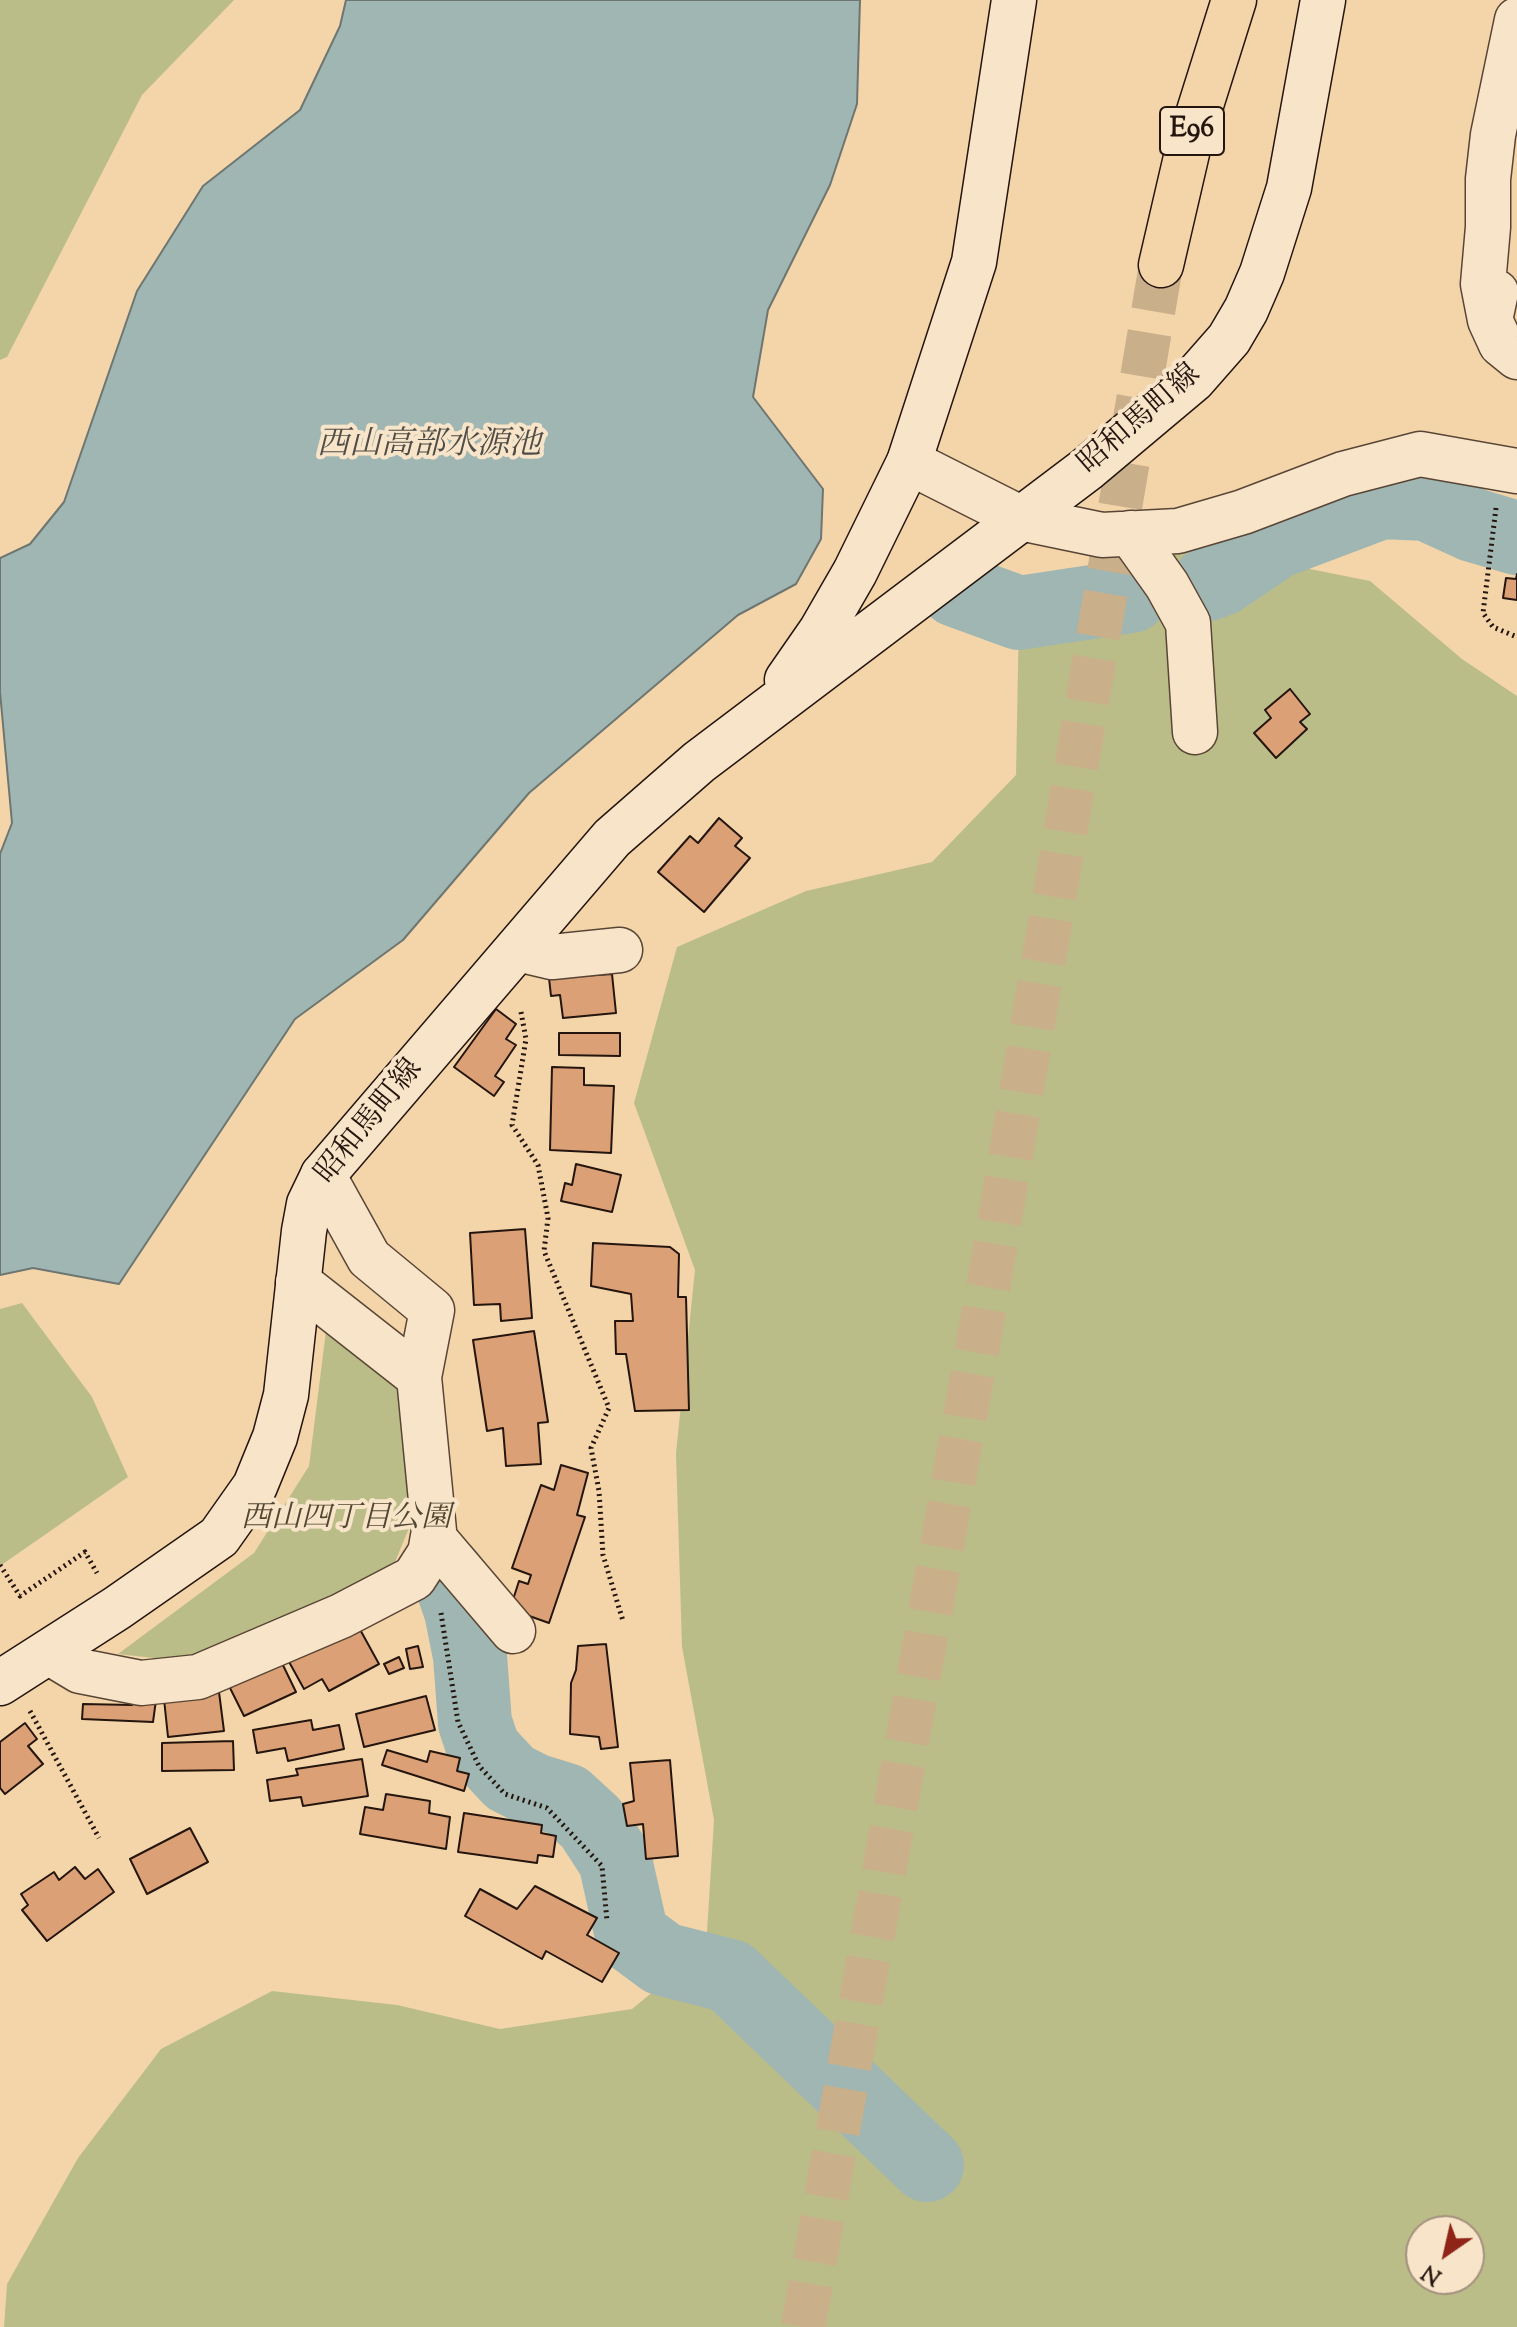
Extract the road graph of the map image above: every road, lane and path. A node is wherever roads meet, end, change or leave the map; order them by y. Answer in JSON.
{"nodes":[{"id":1,"x":1014,"y":0,"type":"edge"},
{"id":2,"x":1234,"y":0,"type":"edge"},
{"id":3,"x":1323,"y":0,"type":"edge"},
{"id":4,"x":1517,"y":20,"type":"edge"},
{"id":5,"x":1517,"y":196,"type":"edge"},
{"id":6,"x":1161,"y":265,"type":"tunnel mouth"},
{"id":7,"x":1490,"y":320,"type":"junction"},
{"id":8,"x":1517,"y":357,"type":"edge"},
{"id":9,"x":909,"y":462,"type":"junction"},
{"id":10,"x":1509,"y":469,"type":"edge"},
{"id":11,"x":1020,"y":518,"type":"junction"},
{"id":12,"x":1130,"y":533,"type":"junction"},
{"id":13,"x":1517,"y":637,"type":"edge"},
{"id":14,"x":765,"y":711,"type":"junction"},
{"id":15,"x":1195,"y":732,"type":"dead end"},
{"id":16,"x":620,"y":950,"type":"dead end"},
{"id":17,"x":510,"y":958,"type":"junction"},
{"id":18,"x":323,"y":1175,"type":"junction"},
{"id":19,"x":298,"y":1282,"type":"junction"},
{"id":20,"x":419,"y":1377,"type":"junction"},
{"id":21,"x":433,"y":1537,"type":"junction"},
{"id":22,"x":0,"y":1565,"type":"edge"},
{"id":23,"x":414,"y":1578,"type":"junction"},
{"id":24,"x":117,"y":1608,"type":"junction"},
{"id":25,"x":623,"y":1621,"type":"dead end"},
{"id":26,"x":513,"y":1631,"type":"dead end"},
{"id":27,"x":50,"y":1653,"type":"junction"},
{"id":28,"x":15,"y":1696,"type":"edge"},
{"id":29,"x":99,"y":1838,"type":"dead end"},
{"id":30,"x":607,"y":1921,"type":"dead end"}],
"edges":[{"from":1,"to":9,"type":"main road","name":"昭和馬町線"},
{"from":2,"to":6,"type":"highway","number":"E96"},
{"from":3,"to":11,"type":"main road","name":"昭和馬町線"},
{"from":4,"to":7,"type":"main road"},
{"from":5,"to":7,"type":"main road"},
{"from":7,"to":8,"type":"main road"},
{"from":9,"to":11,"type":"main road"},
{"from":9,"to":14,"type":"main road","name":"昭和馬町線"},
{"from":10,"to":12,"type":"main road"},
{"from":10,"to":13,"type":"path"},
{"from":11,"to":12,"type":"main road"},
{"from":11,"to":14,"type":"main road","name":"昭和馬町線"},
{"from":12,"to":15,"type":"main road"},
{"from":14,"to":17,"type":"main road","name":"昭和馬町線"},
{"from":16,"to":17,"type":"main road"},
{"from":17,"to":18,"type":"main road","name":"昭和馬町線"},
{"from":17,"to":25,"type":"path"},
{"from":18,"to":19,"type":"main road","name":"昭和馬町線"},
{"from":18,"to":20,"type":"main road"},
{"from":19,"to":20,"type":"main road"},
{"from":19,"to":24,"type":"main road","name":"昭和馬町線"},
{"from":20,"to":21,"type":"main road"},
{"from":21,"to":23,"type":"main road"},
{"from":21,"to":26,"type":"main road"},
{"from":22,"to":24,"type":"path"},
{"from":23,"to":27,"type":"main road"},
{"from":23,"to":30,"type":"path"},
{"from":24,"to":27,"type":"main road","name":"昭和馬町線"},
{"from":27,"to":28,"type":"main road","name":"昭和馬町線"},
{"from":28,"to":29,"type":"path"}]}
